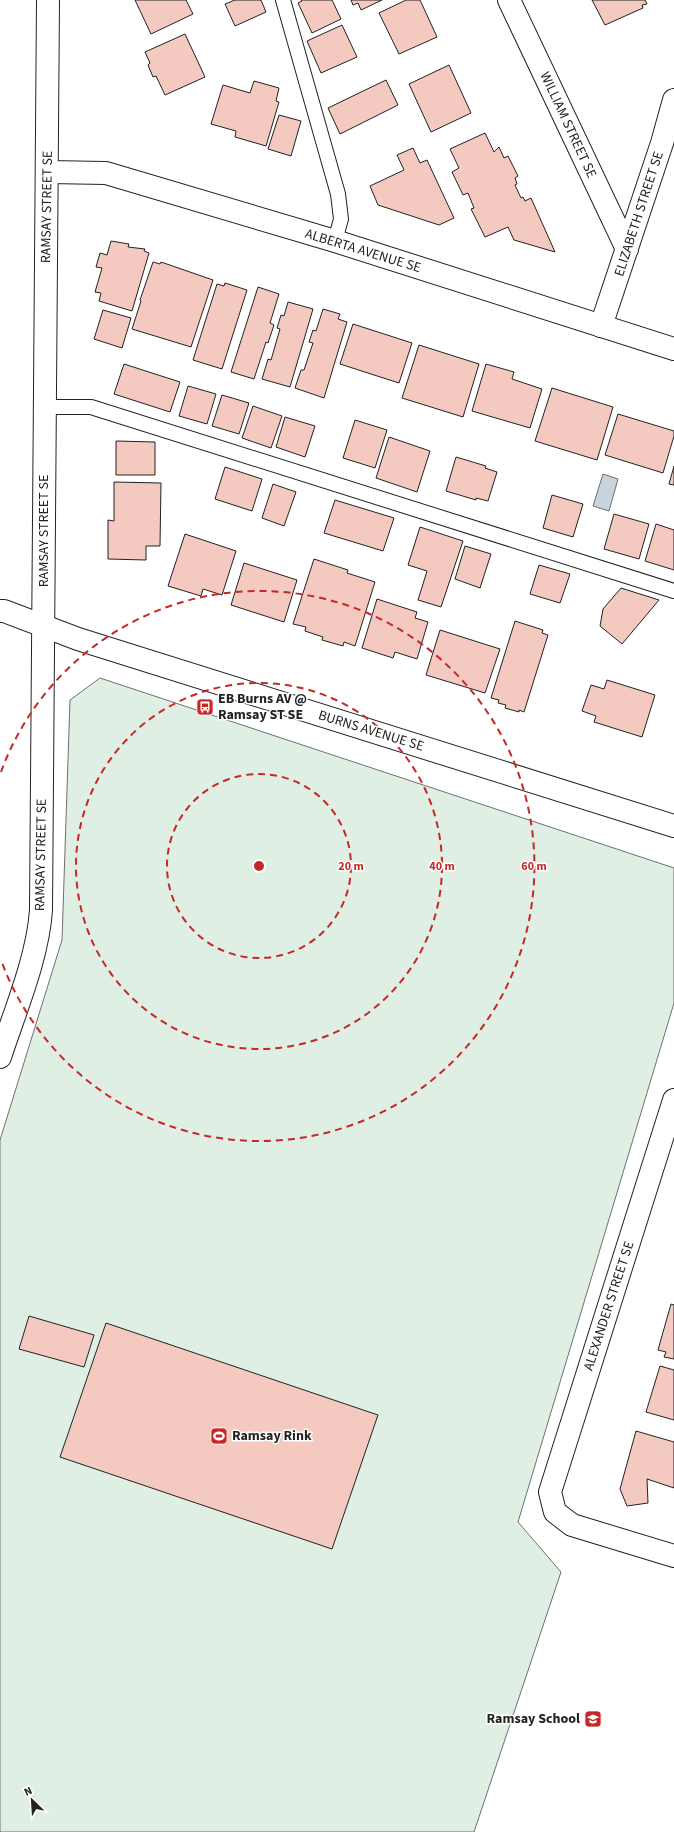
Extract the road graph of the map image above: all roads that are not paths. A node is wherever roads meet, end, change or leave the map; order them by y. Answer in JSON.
{"nodes":[{"id":1,"x":48,"y":0,"type":"edge"},
{"id":2,"x":283,"y":0,"type":"edge"},
{"id":3,"x":509,"y":0,"type":"edge"},
{"id":4,"x":674,"y":100,"type":"edge"},
{"id":5,"x":48,"y":172,"type":"junction"},
{"id":6,"x":335,"y":242,"type":"junction"},
{"id":7,"x":627,"y":249,"type":"junction"},
{"id":8,"x":601,"y":326,"type":"junction"},
{"id":9,"x":674,"y":349,"type":"edge"},
{"id":10,"x":44,"y":407,"type":"junction"},
{"id":11,"x":674,"y":590,"type":"edge"},
{"id":12,"x":0,"y":611,"type":"edge"},
{"id":13,"x":43,"y":625,"type":"junction"},
{"id":14,"x":674,"y":826,"type":"edge"},
{"id":15,"x":0,"y":1057,"type":"edge"},
{"id":16,"x":674,"y":1100,"type":"edge"},
{"id":17,"x":674,"y":1556,"type":"edge"}],
"edges":[{"from":1,"to":5,"type":"street","name":"RAMSAY STREET SE"},
{"from":2,"to":6,"type":"lane"},
{"from":3,"to":7,"type":"street","name":"WILLIAM STREET SE"},
{"from":4,"to":7,"type":"street","name":"ELIZABETH STREET SE"},
{"from":5,"to":6,"type":"street","name":"ALBERTA AVENUE SE"},
{"from":5,"to":10,"type":"street","name":"RAMSAY STREET SE"},
{"from":6,"to":8,"type":"street","name":"ALBERTA AVENUE SE"},
{"from":7,"to":8,"type":"street","name":"ELIZABETH STREET SE"},
{"from":8,"to":9,"type":"street","name":"ALBERTA AVENUE SE"},
{"from":10,"to":11,"type":"lane"},
{"from":10,"to":13,"type":"street","name":"RAMSAY STREET SE"},
{"from":12,"to":13,"type":"street","name":"BURNS AVENUE SE"},
{"from":13,"to":14,"type":"street","name":"BURNS AVENUE SE"},
{"from":13,"to":15,"type":"street","name":"RAMSAY STREET SE"},
{"from":16,"to":17,"type":"street","name":"ALEXANDER STREET SE"}]}
